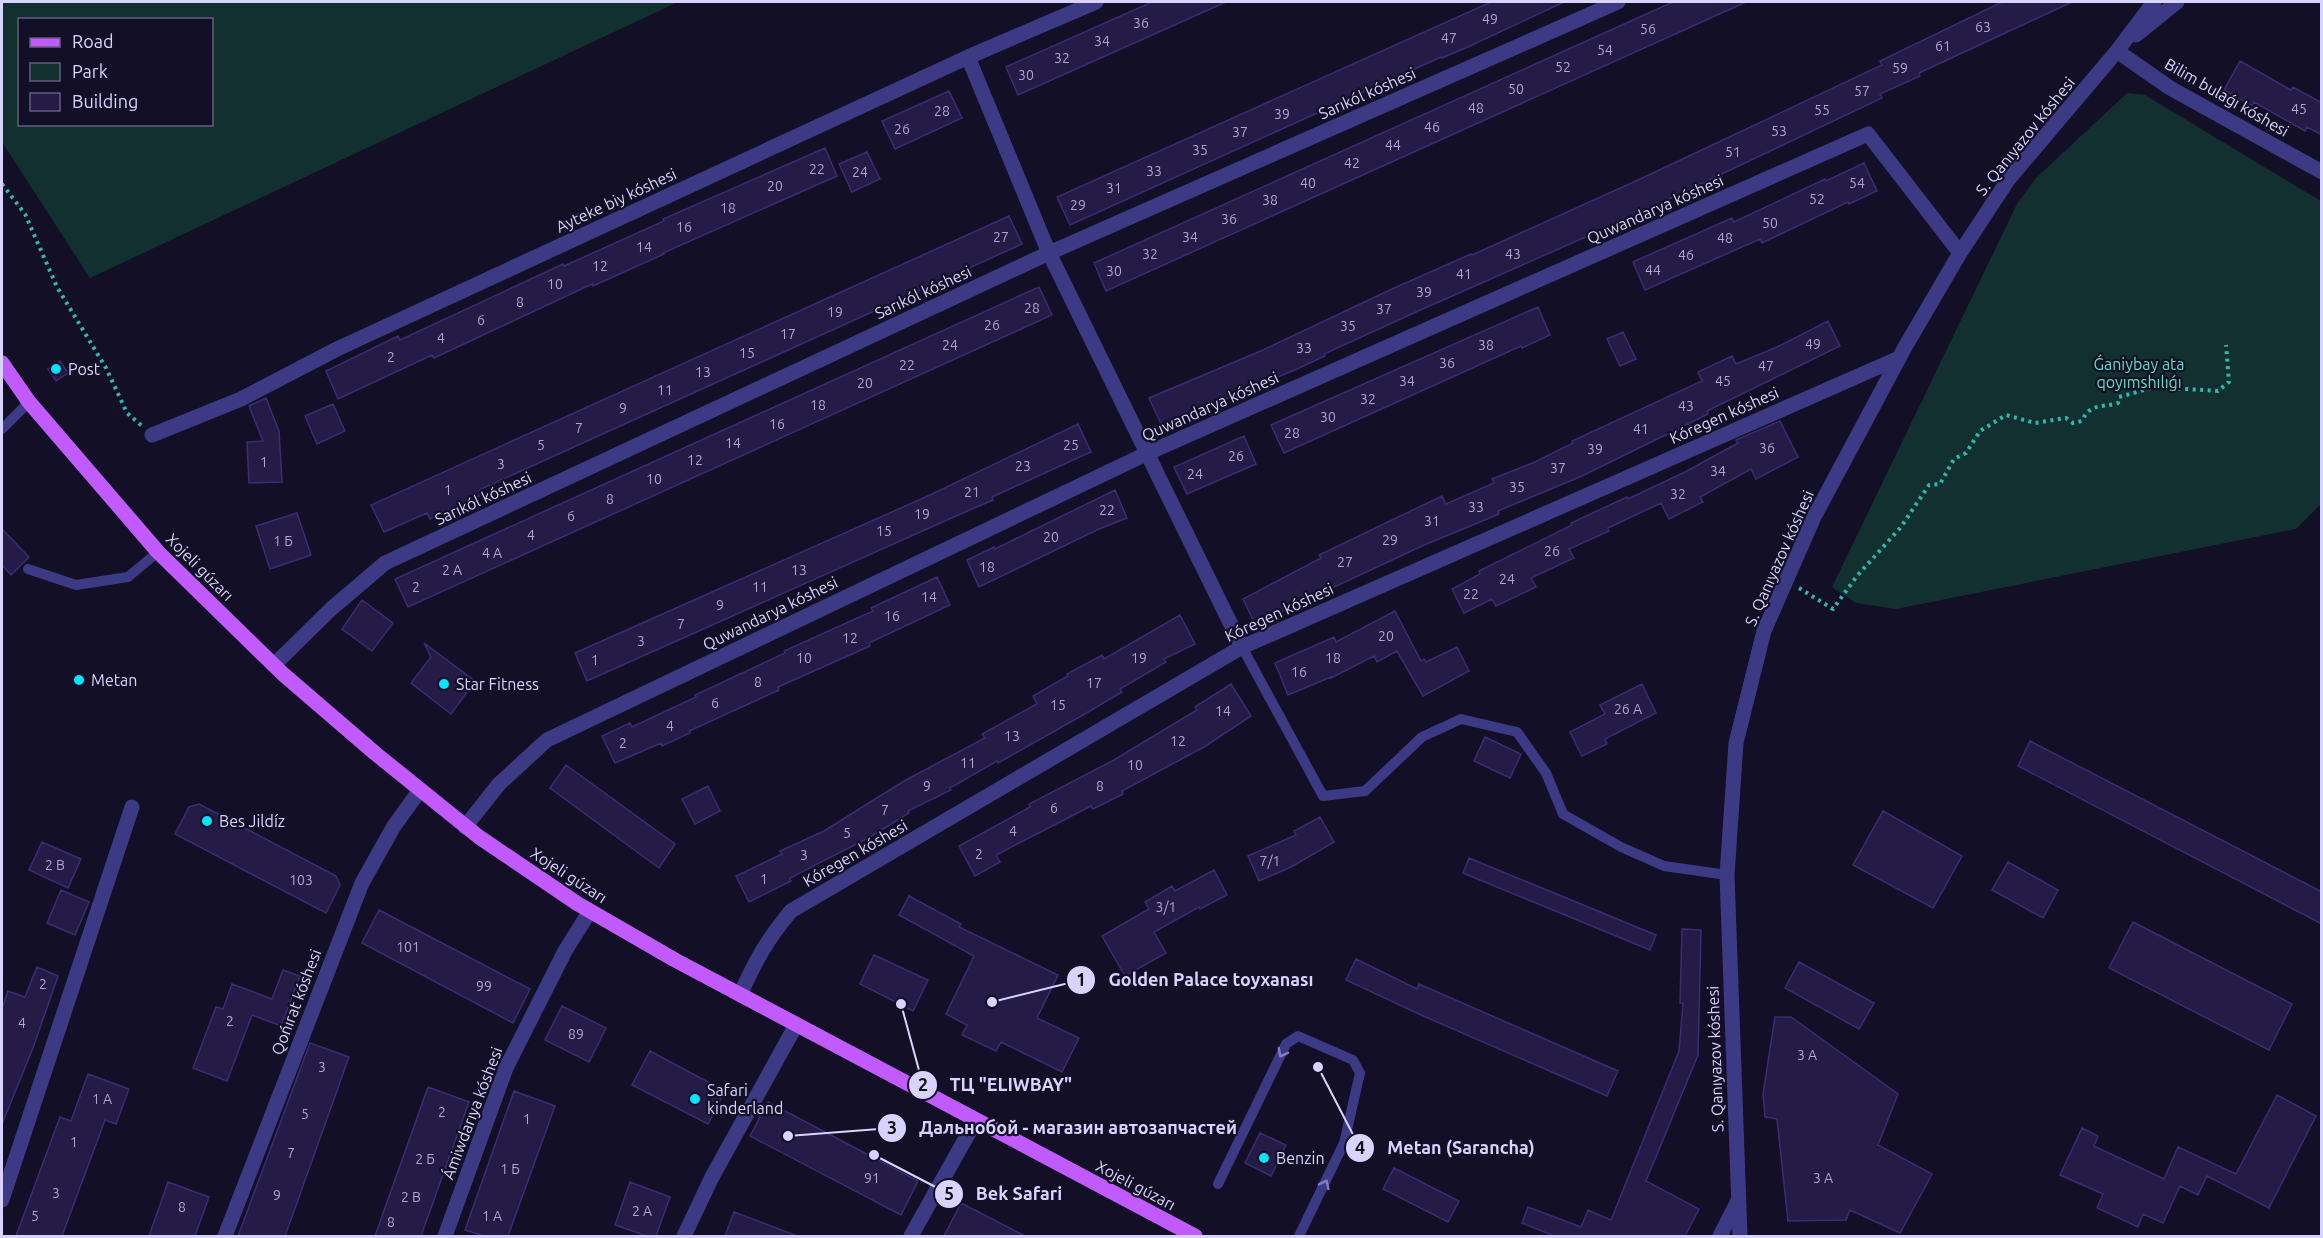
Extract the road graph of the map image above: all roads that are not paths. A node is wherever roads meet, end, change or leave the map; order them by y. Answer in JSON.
{"nodes":[{"id":1,"x":1096,"y":2,"type":"edge"},
{"id":2,"x":1618,"y":2,"type":"edge"},
{"id":3,"x":2154,"y":2,"type":"edge"},
{"id":4,"x":2177,"y":2,"type":"edge"},
{"id":5,"x":2117,"y":51,"type":"junction"},
{"id":6,"x":968,"y":57,"type":"junction"},
{"id":7,"x":2322,"y":172,"type":"edge"},
{"id":8,"x":1049,"y":253,"type":"junction"},
{"id":9,"x":1960,"y":253,"type":"junction"},
{"id":10,"x":1899,"y":358,"type":"junction"},
{"id":11,"x":2,"y":363,"type":"edge"},
{"id":12,"x":29,"y":402,"type":"junction"},
{"id":13,"x":2,"y":429,"type":"edge"},
{"id":14,"x":152,"y":435,"type":"road end"},
{"id":15,"x":1148,"y":453,"type":"junction"},
{"id":16,"x":158,"y":552,"type":"junction"},
{"id":17,"x":28,"y":569,"type":"dead end"},
{"id":18,"x":1242,"y":646,"type":"junction"},
{"id":19,"x":274,"y":665,"type":"junction"},
{"id":20,"x":420,"y":790,"type":"junction"},
{"id":21,"x":132,"y":807,"type":"dead end"},
{"id":22,"x":465,"y":826,"type":"junction"},
{"id":23,"x":1727,"y":875,"type":"junction"},
{"id":24,"x":590,"y":911,"type":"junction"},
{"id":25,"x":740,"y":995,"type":"junction"},
{"id":26,"x":796,"y":1025,"type":"junction"},
{"id":27,"x":976,"y":1120,"type":"junction"},
{"id":28,"x":1218,"y":1184,"type":"dead end"},
{"id":29,"x":2,"y":1200,"type":"edge"},
{"id":30,"x":1738,"y":1201,"type":"junction"},
{"id":31,"x":1173,"y":1232,"type":"edge"},
{"id":32,"x":225,"y":1236,"type":"edge"},
{"id":33,"x":445,"y":1236,"type":"edge"},
{"id":34,"x":684,"y":1236,"type":"edge"},
{"id":35,"x":911,"y":1236,"type":"edge"},
{"id":36,"x":1195,"y":1236,"type":"edge"},
{"id":37,"x":1299,"y":1236,"type":"edge"},
{"id":38,"x":1720,"y":1236,"type":"edge"},
{"id":39,"x":1740,"y":1236,"type":"edge"}],
"edges":[{"from":1,"to":6,"type":"street","name":"Ayteke biy kóshesi"},
{"from":2,"to":8,"type":"street","name":"Sarıkól kóshesi"},
{"from":3,"to":5,"type":"street","name":"S. Qanıyazov kóshesi"},
{"from":4,"to":5,"type":"street","name":"S. Qanıyazov kóshesi"},
{"from":5,"to":7,"type":"street","name":"Bilim bulaǵı kóshesi"},
{"from":5,"to":9,"type":"street","name":"S. Qanıyazov kóshesi"},
{"from":6,"to":8,"type":"street"},
{"from":6,"to":14,"type":"street","name":"Ayteke biy kóshesi"},
{"from":8,"to":15,"type":"street"},
{"from":8,"to":19,"type":"street","name":"Sarıkól kóshesi"},
{"from":9,"to":10,"type":"street","name":"S. Qanıyazov kóshesi"},
{"from":9,"to":15,"type":"street","name":"Quwandarya kóshesi"},
{"from":10,"to":18,"type":"street","name":"Kóregen kóshesi"},
{"from":10,"to":23,"type":"street","name":"S. Qanıyazov kóshesi"},
{"from":11,"to":12,"type":"main road","name":"Xojeli gúzarı"},
{"from":12,"to":13,"type":"lane"},
{"from":12,"to":16,"type":"main road","name":"Xojeli gúzarı"},
{"from":15,"to":18,"type":"street"},
{"from":15,"to":22,"type":"street","name":"Quwandarya kóshesi"},
{"from":16,"to":17,"type":"lane"},
{"from":16,"to":19,"type":"main road","name":"Xojeli gúzarı"},
{"from":18,"to":23,"type":"lane"},
{"from":18,"to":25,"type":"street","name":"Kóregen kóshesi"},
{"from":19,"to":20,"type":"main road","name":"Xojeli gúzarı"},
{"from":20,"to":22,"type":"main road","name":"Xojeli gúzarı"},
{"from":20,"to":32,"type":"street","name":"Qońırat kóshesi"},
{"from":21,"to":29,"type":"street"},
{"from":22,"to":24,"type":"main road","name":"Xojeli gúzarı"},
{"from":23,"to":30,"type":"street","name":"S. Qanıyazov kóshesi"},
{"from":24,"to":25,"type":"main road","name":"Xojeli gúzarı"},
{"from":24,"to":33,"type":"street","name":"Ámiwdarıya kóshesi"},
{"from":25,"to":26,"type":"main road","name":"Xojeli gúzarı"},
{"from":26,"to":27,"type":"main road","name":"Xojeli gúzarı"},
{"from":26,"to":34,"type":"street"},
{"from":27,"to":31,"type":"main road","name":"Xojeli gúzarı"},
{"from":27,"to":35,"type":"street"},
{"from":37,"to":28,"type":"lane","one_way":true},
{"from":30,"to":38,"type":"street"},
{"from":30,"to":39,"type":"street","name":"S. Qanıyazov kóshesi"},
{"from":31,"to":36,"type":"main road","name":"Xojeli gúzarı"}]}
